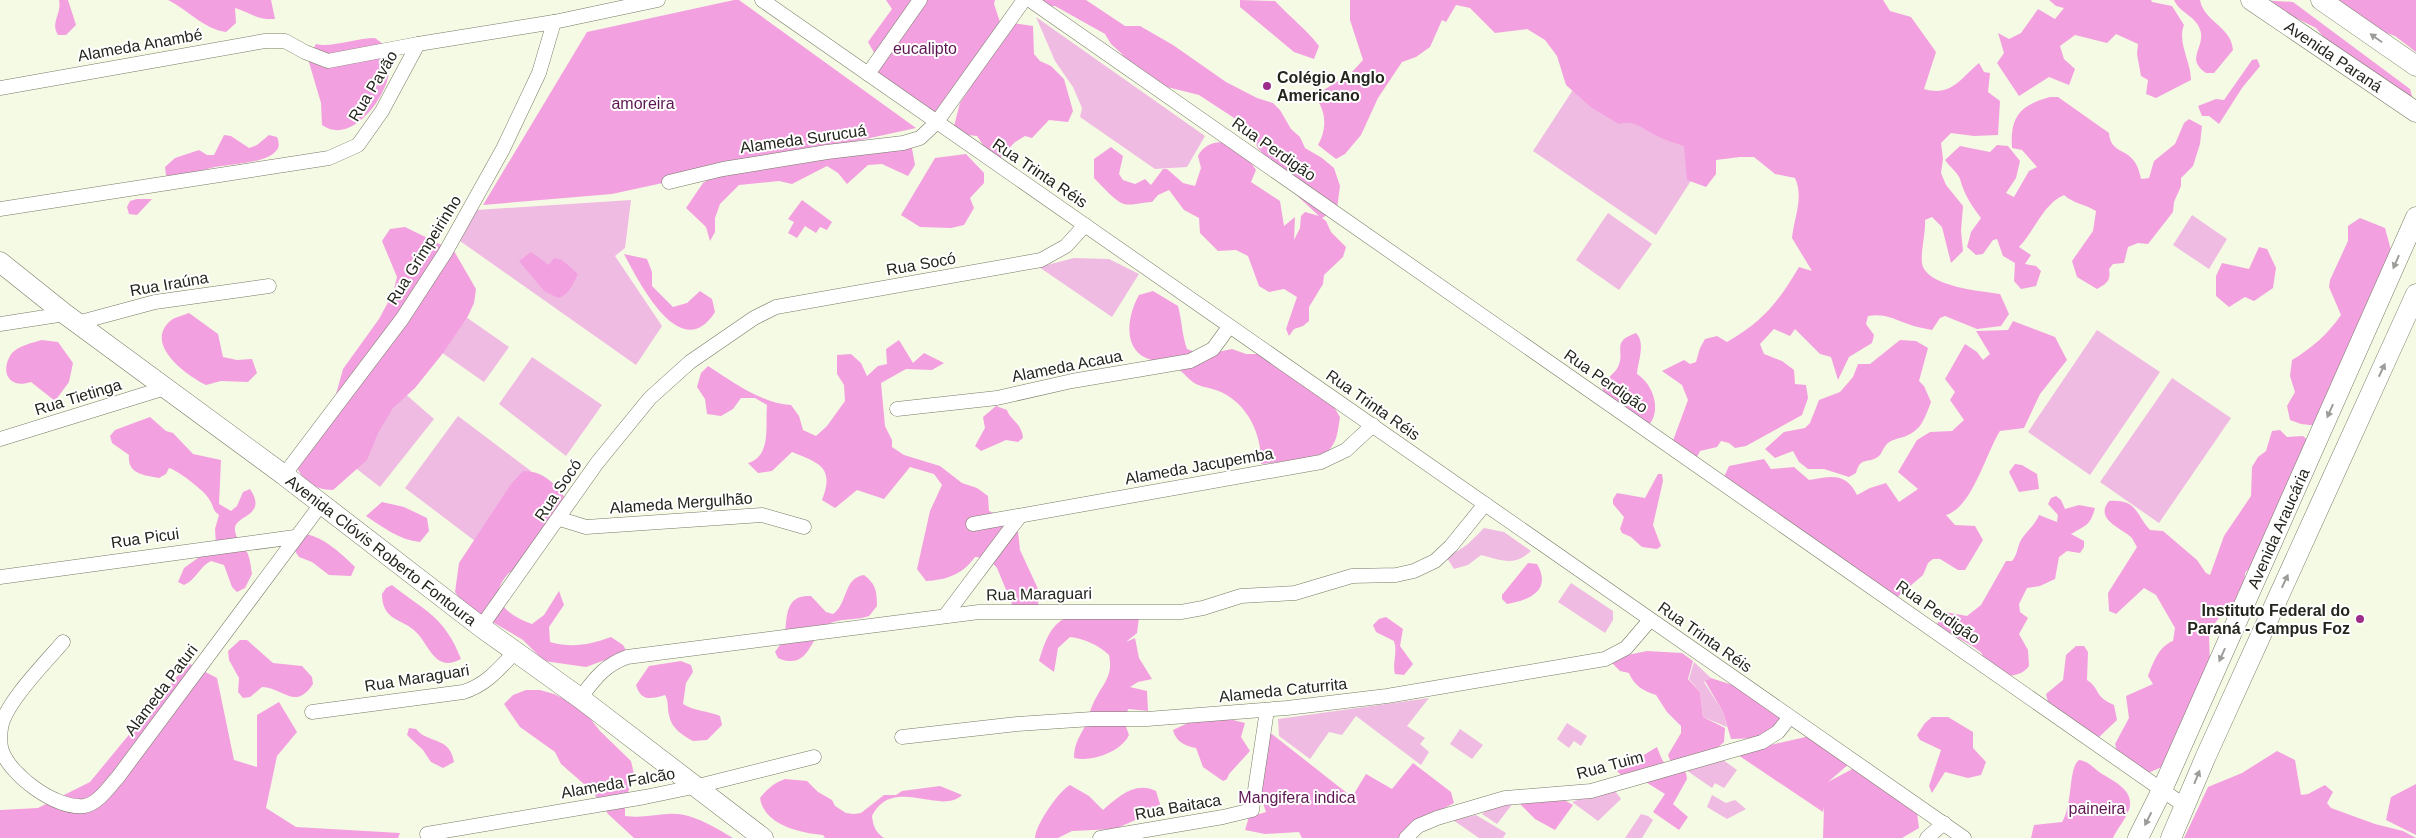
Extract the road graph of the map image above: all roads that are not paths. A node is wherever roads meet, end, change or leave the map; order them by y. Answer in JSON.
{"nodes":[{"id":1,"x":658,"y":0,"type":"edge"},
{"id":2,"x":762,"y":0,"type":"edge"},
{"id":3,"x":920,"y":0,"type":"edge"},
{"id":4,"x":1024,"y":0,"type":"edge"},
{"id":5,"x":1030,"y":0,"type":"edge"},
{"id":6,"x":2251,"y":0,"type":"edge"},
{"id":7,"x":2321,"y":0,"type":"edge"},
{"id":8,"x":554,"y":22,"type":"junction"},
{"id":9,"x":418,"y":44,"type":"junction"},
{"id":10,"x":2416,"y":66,"type":"edge"},
{"id":11,"x":868,"y":74,"type":"junction"},
{"id":12,"x":0,"y":88,"type":"edge"},
{"id":13,"x":2416,"y":112,"type":"edge"},
{"id":14,"x":936,"y":123,"type":"junction"},
{"id":15,"x":669,"y":182,"type":"dead end"},
{"id":16,"x":0,"y":209,"type":"edge"},
{"id":17,"x":2416,"y":218,"type":"edge"},
{"id":18,"x":1085,"y":225,"type":"junction"},
{"id":19,"x":0,"y":262,"type":"edge"},
{"id":20,"x":269,"y":286,"type":"dead end"},
{"id":21,"x":2416,"y":294,"type":"edge"},
{"id":22,"x":71,"y":319,"type":"junction"},
{"id":23,"x":0,"y":324,"type":"edge"},
{"id":24,"x":1229,"y":327,"type":"junction"},
{"id":25,"x":166,"y":388,"type":"junction"},
{"id":26,"x":897,"y":409,"type":"dead end"},
{"id":27,"x":1372,"y":425,"type":"junction"},
{"id":28,"x":0,"y":439,"type":"edge"},
{"id":29,"x":284,"y":475,"type":"junction"},
{"id":30,"x":322,"y":503,"type":"junction"},
{"id":31,"x":1485,"y":504,"type":"junction"},
{"id":32,"x":1020,"y":516,"type":"junction"},
{"id":33,"x":560,"y":519,"type":"junction"},
{"id":34,"x":973,"y":524,"type":"dead end"},
{"id":35,"x":804,"y":527,"type":"dead end"},
{"id":36,"x":295,"y":536,"type":"junction"},
{"id":37,"x":0,"y":577,"type":"edge"},
{"id":38,"x":945,"y":616,"type":"junction"},
{"id":39,"x":1650,"y":620,"type":"junction"},
{"id":40,"x":482,"y":627,"type":"junction"},
{"id":41,"x":63,"y":642,"type":"dead end"},
{"id":42,"x":515,"y":652,"type":"junction"},
{"id":43,"x":580,"y":698,"type":"junction"},
{"id":44,"x":1267,"y":710,"type":"junction"},
{"id":45,"x":312,"y":712,"type":"dead end"},
{"id":46,"x":1790,"y":718,"type":"junction"},
{"id":47,"x":902,"y":737,"type":"dead end"},
{"id":48,"x":814,"y":757,"type":"dead end"},
{"id":49,"x":698,"y":786,"type":"junction"},
{"id":50,"x":2162,"y":790,"type":"junction"},
{"id":51,"x":2185,"y":806,"type":"junction"},
{"id":52,"x":1944,"y":823,"type":"junction"},
{"id":53,"x":427,"y":834,"type":"dead end"},
{"id":54,"x":763,"y":838,"type":"edge"},
{"id":55,"x":1100,"y":838,"type":"edge"},
{"id":56,"x":1406,"y":838,"type":"edge"},
{"id":57,"x":1928,"y":838,"type":"edge"},
{"id":58,"x":1964,"y":838,"type":"edge"},
{"id":59,"x":2138,"y":838,"type":"edge"},
{"id":60,"x":2171,"y":838,"type":"edge"}],
"edges":[{"from":1,"to":8,"type":"street","name":"Rua Pavão"},
{"from":2,"to":11,"type":"street","name":"Rua Trinta Réis"},
{"from":3,"to":11,"type":"street"},
{"from":4,"to":14,"type":"street","name":"Alameda Surucuá"},
{"from":5,"to":50,"type":"street","name":"Rua Perdigão"},
{"from":6,"to":13,"type":"street","name":"Avenida Paraná"},
{"from":10,"to":7,"type":"street","one_way":true},
{"from":8,"to":9,"type":"street","name":"Rua Pavão"},
{"from":8,"to":29,"type":"street","name":"Rua Grimpeirinho"},
{"from":9,"to":12,"type":"street","name":"Alameda Anambé"},
{"from":9,"to":16,"type":"street","name":"Rua Pavão"},
{"from":11,"to":14,"type":"street","name":"Rua Trinta Réis"},
{"from":14,"to":15,"type":"street","name":"Alameda Surucuá"},
{"from":14,"to":18,"type":"street","name":"Rua Trinta Réis"},
{"from":17,"to":50,"type":"street","name":"Avenida Araucária","one_way":true},
{"from":18,"to":24,"type":"street","name":"Rua Trinta Réis"},
{"from":18,"to":33,"type":"street","name":"Rua Socó"},
{"from":19,"to":22,"type":"street","name":"Avenida Clóvis Roberto Fontoura"},
{"from":20,"to":22,"type":"street","name":"Rua Iraúna"},
{"from":51,"to":21,"type":"street","name":"Avenida Araucária","one_way":true},
{"from":22,"to":23,"type":"street","name":"Rua Iraúna"},
{"from":22,"to":25,"type":"street","name":"Avenida Clóvis Roberto Fontoura"},
{"from":24,"to":26,"type":"street","name":"Alameda Acaua"},
{"from":24,"to":27,"type":"street","name":"Rua Trinta Réis"},
{"from":25,"to":28,"type":"street","name":"Rua Tietinga"},
{"from":25,"to":29,"type":"street","name":"Avenida Clóvis Roberto Fontoura"},
{"from":27,"to":31,"type":"street","name":"Rua Trinta Réis"},
{"from":27,"to":32,"type":"street","name":"Alameda Jacupemba"},
{"from":29,"to":30,"type":"street","name":"Avenida Clóvis Roberto Fontoura"},
{"from":30,"to":36,"type":"street","name":"Alameda Paturi"},
{"from":30,"to":40,"type":"street","name":"Avenida Clóvis Roberto Fontoura"},
{"from":31,"to":38,"type":"street","name":"Rua Maraguari"},
{"from":31,"to":39,"type":"street","name":"Rua Trinta Réis"},
{"from":32,"to":34,"type":"street","name":"Alameda Jacupemba"},
{"from":32,"to":38,"type":"street"},
{"from":33,"to":35,"type":"street","name":"Alameda Mergulhão"},
{"from":33,"to":40,"type":"street","name":"Rua Socó"},
{"from":36,"to":37,"type":"street","name":"Rua Picui"},
{"from":36,"to":41,"type":"street","name":"Alameda Paturi"},
{"from":38,"to":43,"type":"street","name":"Rua Maraguari"},
{"from":39,"to":44,"type":"street","name":"Alameda Caturrita"},
{"from":39,"to":46,"type":"street","name":"Rua Trinta Réis"},
{"from":40,"to":42,"type":"street","name":"Avenida Clóvis Roberto Fontoura"},
{"from":42,"to":43,"type":"street","name":"Avenida Clóvis Roberto Fontoura"},
{"from":42,"to":45,"type":"street","name":"Rua Maraguari"},
{"from":43,"to":49,"type":"street","name":"Avenida Clóvis Roberto Fontoura"},
{"from":44,"to":47,"type":"street","name":"Alameda Caturrita"},
{"from":44,"to":55,"type":"street","name":"Rua Baitaca"},
{"from":46,"to":52,"type":"street","name":"Rua Trinta Réis"},
{"from":46,"to":56,"type":"street","name":"Rua Tuim"},
{"from":48,"to":49,"type":"street","name":"Alameda Falcão"},
{"from":49,"to":53,"type":"street","name":"Alameda Falcão"},
{"from":49,"to":54,"type":"street","name":"Avenida Clóvis Roberto Fontoura"},
{"from":50,"to":51,"type":"street","name":"Rua Perdigão"},
{"from":50,"to":59,"type":"street","name":"Avenida Araucária","one_way":true},
{"from":51,"to":60,"type":"street","name":"Avenida Araucária"},
{"from":52,"to":57,"type":"street"},
{"from":52,"to":58,"type":"street","name":"Rua Trinta Réis"}]}
